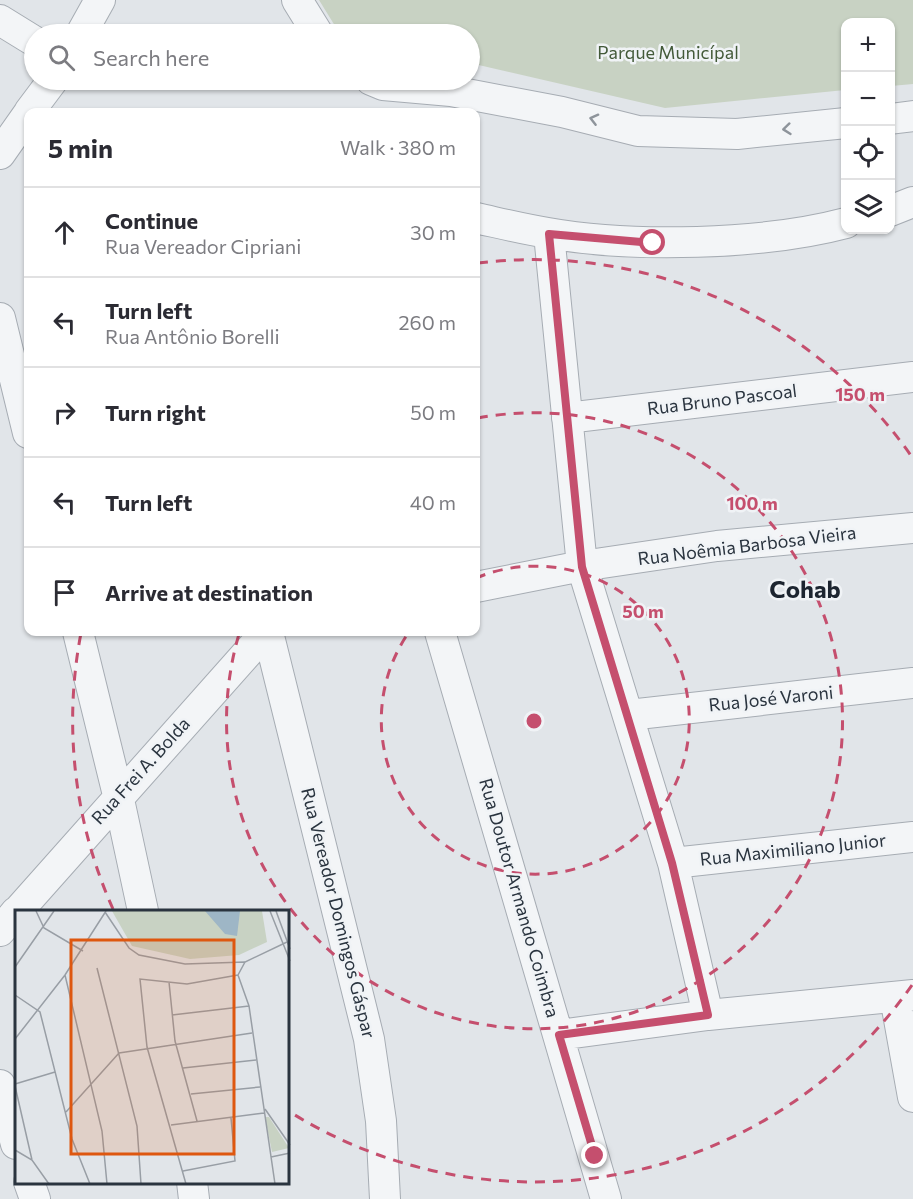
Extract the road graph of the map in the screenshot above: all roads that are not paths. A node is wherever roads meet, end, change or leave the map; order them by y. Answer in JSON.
{"nodes":[{"id":1,"x":100,"y":0,"type":"edge"},
{"id":2,"x":297,"y":0,"type":"edge"},
{"id":3,"x":0,"y":20,"type":"edge"},
{"id":4,"x":87,"y":24,"type":"edge"},
{"id":5,"x":312,"y":24,"type":"edge"},
{"id":6,"x":24,"y":35,"type":"edge"},
{"id":7,"x":46,"y":90,"type":"edge"},
{"id":8,"x":440,"y":90,"type":"edge"},
{"id":9,"x":33,"y":108,"type":"edge"},
{"id":10,"x":913,"y":117,"type":"edge"},
{"id":11,"x":895,"y":119,"type":"edge"},
{"id":12,"x":24,"y":120,"type":"edge"},
{"id":13,"x":841,"y":124,"type":"edge"},
{"id":14,"x":0,"y":154,"type":"edge"},
{"id":15,"x":913,"y":202,"type":"edge"},
{"id":16,"x":895,"y":209,"type":"edge"},
{"id":17,"x":480,"y":219,"type":"edge"},
{"id":18,"x":841,"y":224,"type":"edge"},
{"id":19,"x":549,"y":234,"type":"junction"},
{"id":20,"x":0,"y":318,"type":"edge"},
{"id":21,"x":913,"y":378,"type":"edge"},
{"id":22,"x":24,"y":417,"type":"edge"},
{"id":23,"x":567,"y":418,"type":"junction"},
{"id":24,"x":913,"y":528,"type":"edge"},
{"id":25,"x":582,"y":567,"type":"junction"},
{"id":26,"x":480,"y":586,"type":"edge"},
{"id":27,"x":79,"y":636,"type":"edge"},
{"id":28,"x":263,"y":636,"type":"edge"},
{"id":29,"x":268,"y":636,"type":"edge"},
{"id":30,"x":441,"y":636,"type":"edge"},
{"id":31,"x":913,"y":683,"type":"edge"},
{"id":32,"x":629,"y":715,"type":"junction"},
{"id":33,"x":118,"y":795,"type":"junction"},
{"id":34,"x":913,"y":837,"type":"edge"},
{"id":35,"x":672,"y":863,"type":"junction"},
{"id":36,"x":19,"y":910,"type":"edge"},
{"id":37,"x":143,"y":910,"type":"edge"},
{"id":38,"x":15,"y":914,"type":"edge"},
{"id":39,"x":0,"y":932,"type":"edge"},
{"id":40,"x":904,"y":996,"type":"edge"},
{"id":41,"x":708,"y":1015,"type":"junction"},
{"id":42,"x":559,"y":1035,"type":"junction"},
{"id":43,"x":0,"y":1085,"type":"edge"},
{"id":44,"x":913,"y":1097,"type":"edge"},
{"id":45,"x":15,"y":1140,"type":"edge"},
{"id":46,"x":30,"y":1184,"type":"edge"},
{"id":47,"x":192,"y":1184,"type":"edge"},
{"id":48,"x":35,"y":1199,"type":"edge"},
{"id":49,"x":194,"y":1199,"type":"edge"},
{"id":50,"x":385,"y":1199,"type":"edge"},
{"id":51,"x":606,"y":1199,"type":"edge"}],
"edges":[{"from":1,"to":4,"type":"street"},
{"from":2,"to":5,"type":"street"},
{"from":3,"to":6,"type":"street"},
{"from":7,"to":9,"type":"street"},
{"from":13,"to":8,"type":"street","one_way":true},
{"from":10,"to":11,"type":"street"},
{"from":12,"to":14,"type":"street"},
{"from":15,"to":16,"type":"street"},
{"from":17,"to":19,"type":"street"},
{"from":18,"to":19,"type":"street"},
{"from":19,"to":23,"type":"street"},
{"from":20,"to":22,"type":"street"},
{"from":21,"to":23,"type":"street","name":"Rua Bruno Pascoal"},
{"from":23,"to":25,"type":"street"},
{"from":24,"to":25,"type":"street","name":"Rua Noêmia Barbosa Vieira"},
{"from":25,"to":26,"type":"street","name":"Rua Noêmia Barbosa Vieira"},
{"from":25,"to":32,"type":"street"},
{"from":27,"to":33,"type":"street"},
{"from":28,"to":33,"type":"street","name":"Rua Frei A. Bolda"},
{"from":29,"to":50,"type":"street","name":"Rua Vereador Domingos Gáspar"},
{"from":30,"to":42,"type":"street","name":"Rua Doutor Armando Coimbra"},
{"from":31,"to":32,"type":"street","name":"Rua José Varoni"},
{"from":32,"to":35,"type":"street"},
{"from":33,"to":36,"type":"street","name":"Rua Frei A. Bolda"},
{"from":33,"to":37,"type":"street"},
{"from":34,"to":35,"type":"street","name":"Rua Maximiliano Junior"},
{"from":35,"to":41,"type":"street"},
{"from":38,"to":39,"type":"street","name":"Rua Frei A. Bolda"},
{"from":40,"to":41,"type":"street"},
{"from":40,"to":44,"type":"street"},
{"from":41,"to":42,"type":"street"},
{"from":42,"to":51,"type":"street","name":"Rua Doutor Armando Coimbra"},
{"from":43,"to":45,"type":"street"},
{"from":46,"to":48,"type":"street"},
{"from":47,"to":49,"type":"street"}]}
